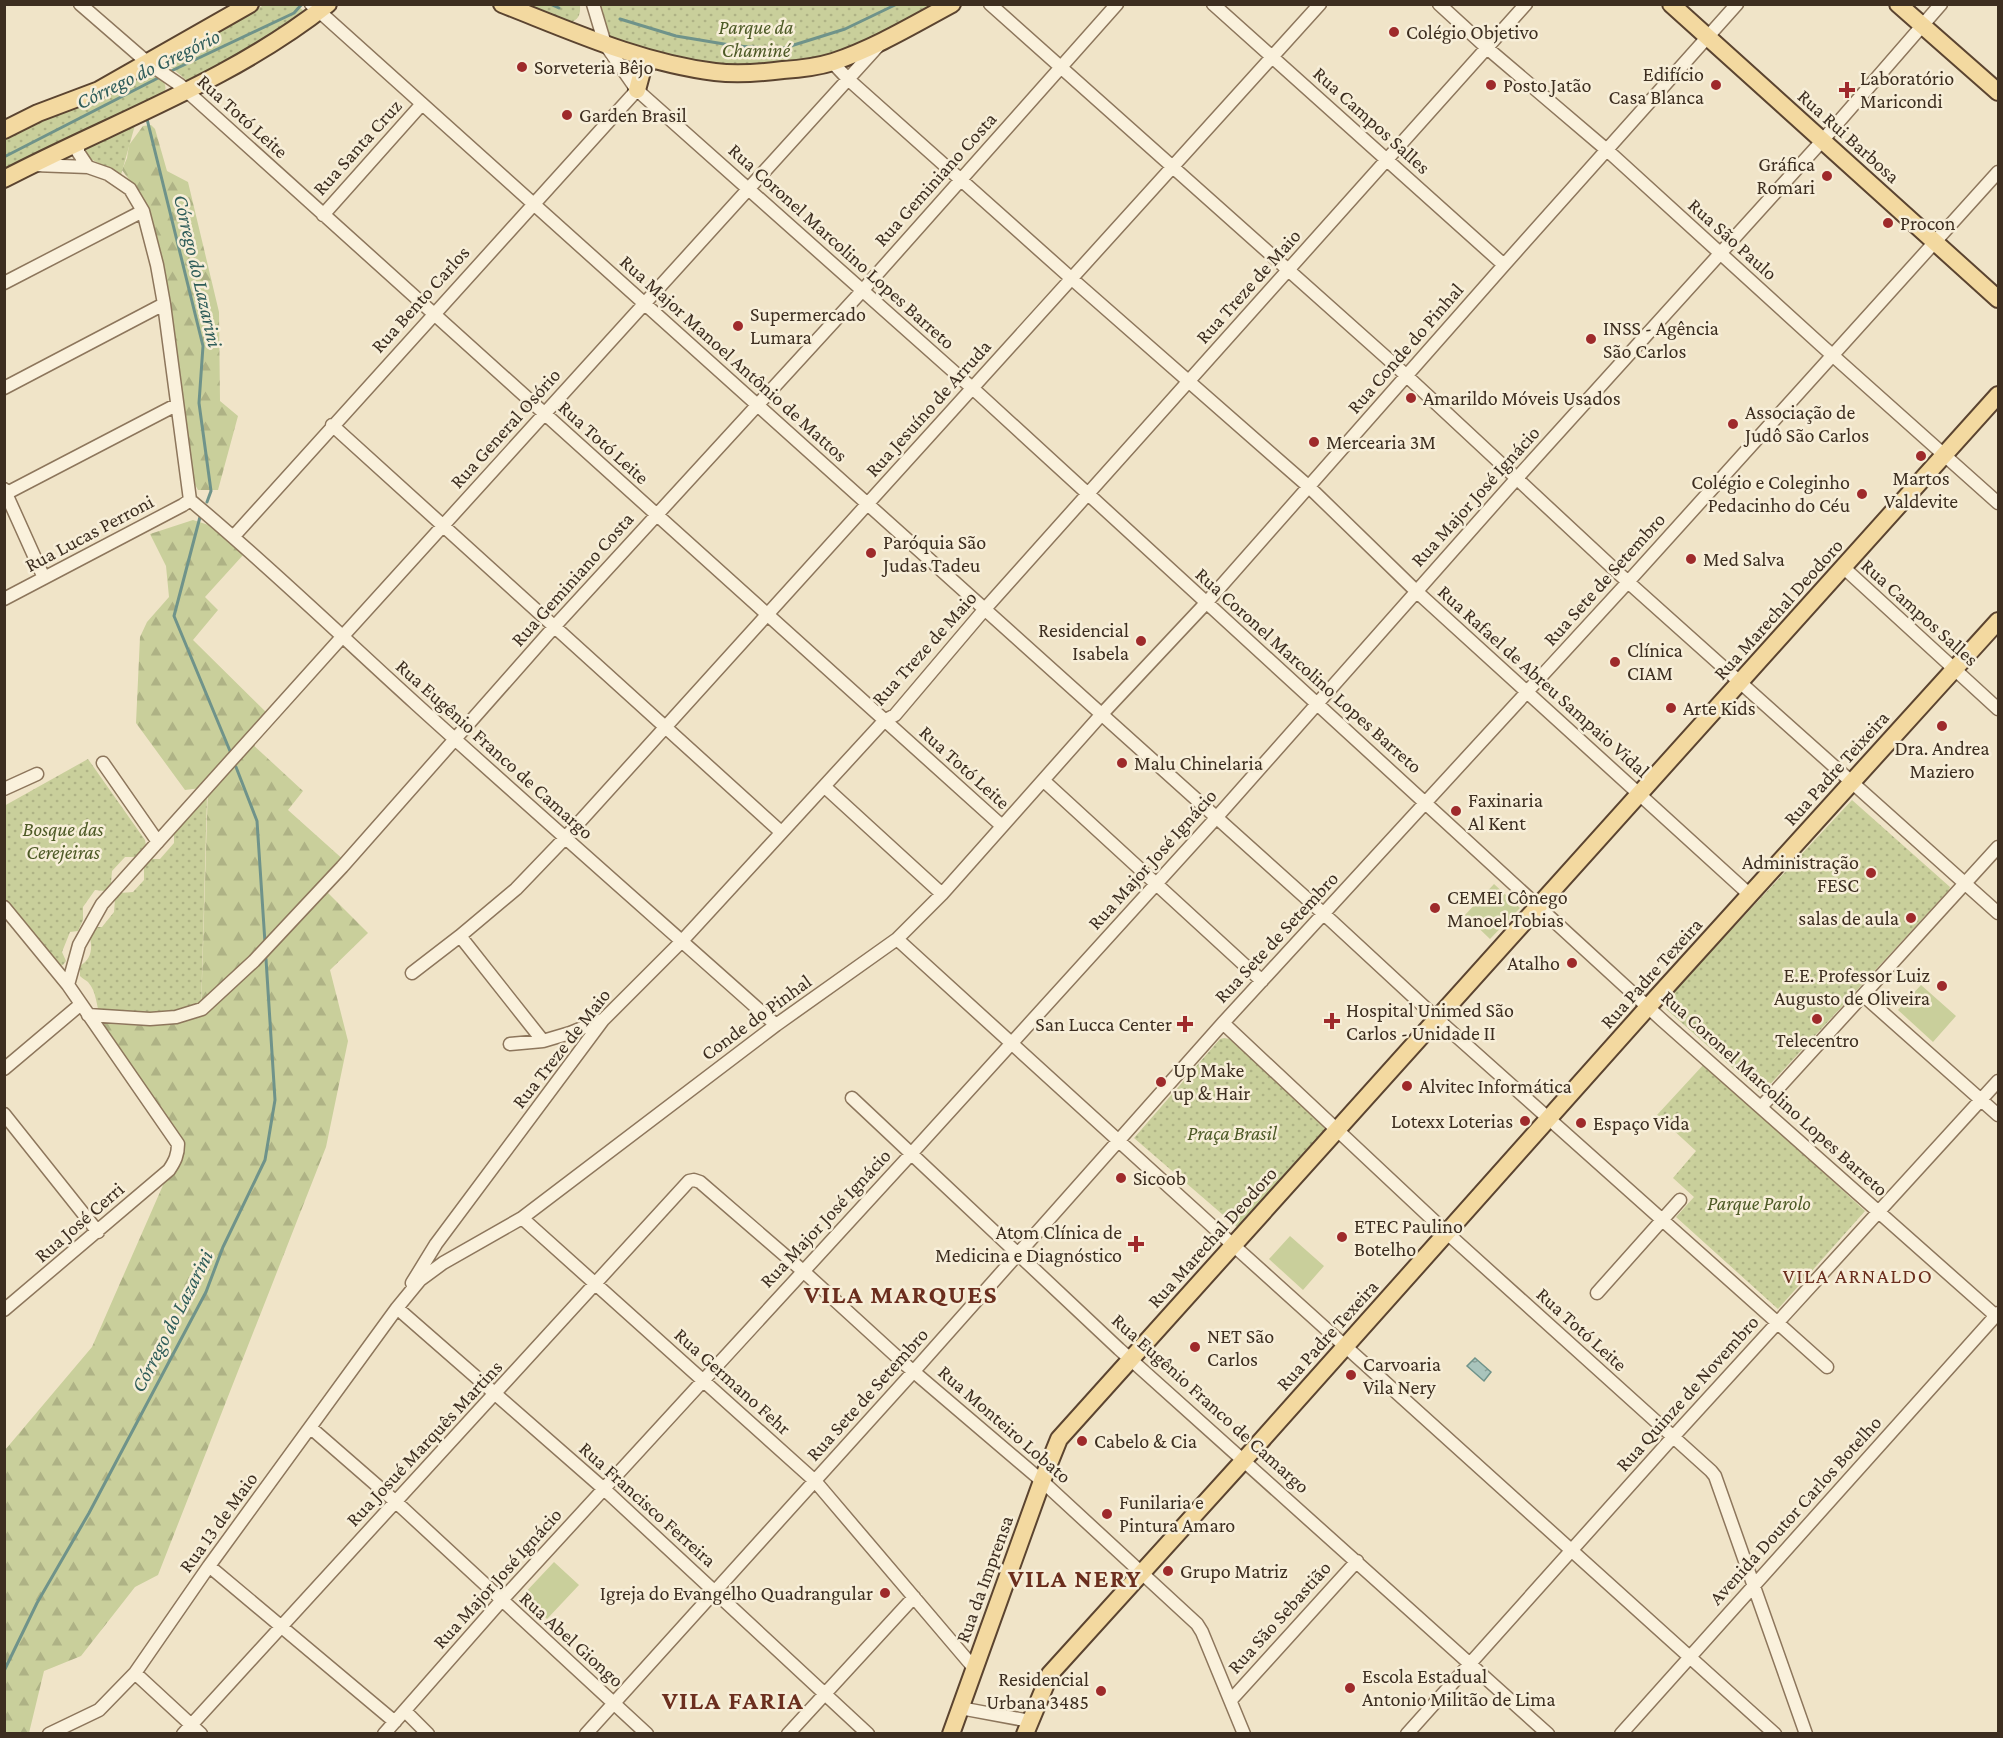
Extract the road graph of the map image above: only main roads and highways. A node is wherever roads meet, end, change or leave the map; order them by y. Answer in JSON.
{"nodes":[{"id":1,"x":250,"y":4,"type":"edge"},
{"id":2,"x":502,"y":4,"type":"edge"},
{"id":3,"x":952,"y":4,"type":"edge"},
{"id":4,"x":1671,"y":4,"type":"edge"},
{"id":5,"x":1898,"y":4,"type":"edge"},
{"id":6,"x":318,"y":7,"type":"edge"},
{"id":7,"x":655,"y":60,"type":"junction"},
{"id":8,"x":637,"y":90,"type":"road end"},
{"id":9,"x":1998,"y":92,"type":"edge"},
{"id":10,"x":4,"y":130,"type":"edge"},
{"id":11,"x":4,"y":179,"type":"edge"},
{"id":12,"x":1998,"y":299,"type":"edge"},
{"id":13,"x":1998,"y":395,"type":"edge"},
{"id":14,"x":1998,"y":621,"type":"edge"},
{"id":15,"x":1750,"y":895,"type":"joint"},
{"id":16,"x":1059,"y":1439,"type":"joint"},
{"id":17,"x":1028,"y":1727,"type":"edge"},
{"id":18,"x":951,"y":1734,"type":"edge"}],
"edges":[{"from":1,"to":10,"type":"main road"},
{"from":2,"to":7,"type":"main road"},
{"from":3,"to":7,"type":"main road"},
{"from":4,"to":12,"type":"main road","name":"Rua Rui Barbosa"},
{"from":5,"to":9,"type":"main road"},
{"from":6,"to":11,"type":"main road"},
{"from":7,"to":8,"type":"main road"},
{"from":13,"to":16,"type":"main road","name":"Rua Marechal Deodoro"},
{"from":14,"to":15,"type":"main road","name":"Rua Padre Teixeira"},
{"from":15,"to":17,"type":"main road","name":"Rua Padre Texeira"},
{"from":16,"to":18,"type":"main road","name":"Rua da Imprensa"}]}
